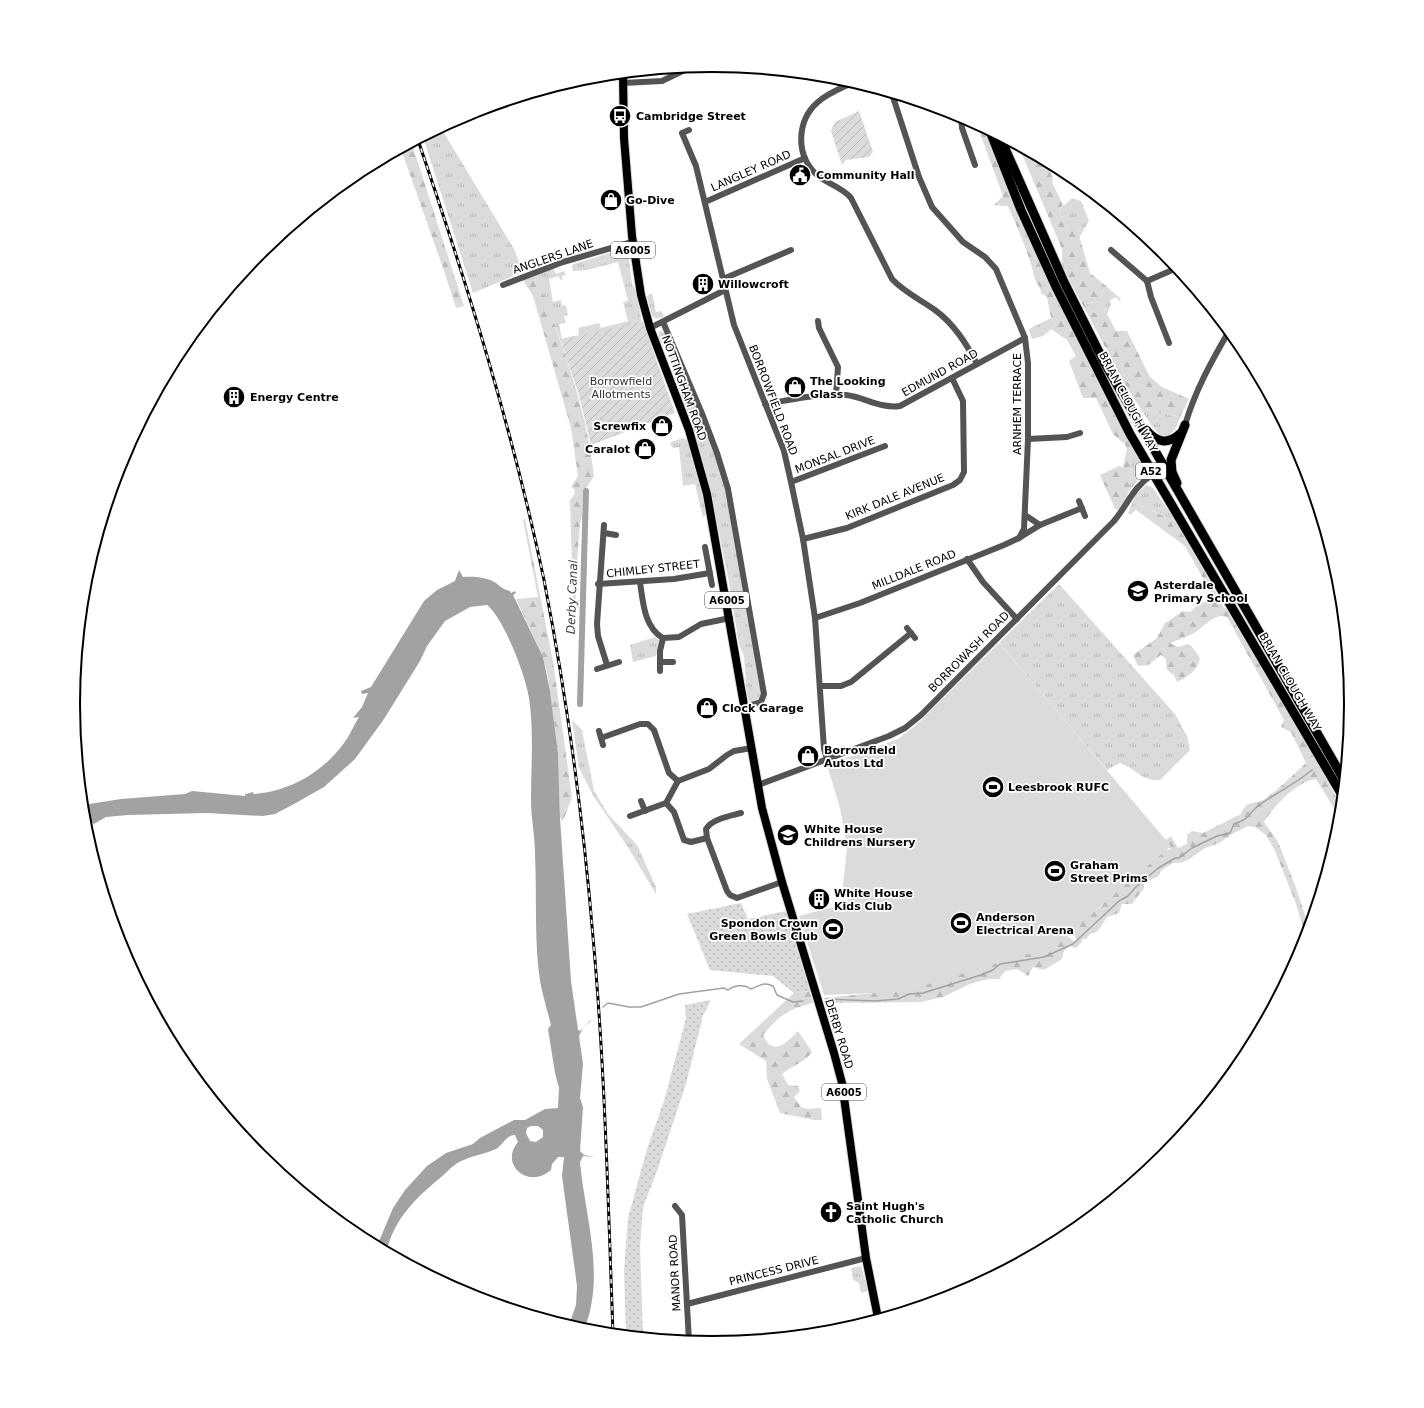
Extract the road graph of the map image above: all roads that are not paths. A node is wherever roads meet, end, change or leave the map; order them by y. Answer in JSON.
{"nodes":[{"id":1,"x":677,"y":73,"type":"edge"},
{"id":2,"x":623,"y":78,"type":"edge"},
{"id":3,"x":623,"y":83,"type":"junction"},
{"id":4,"x":845,"y":87,"type":"edge"},
{"id":5,"x":894,"y":99,"type":"edge"},
{"id":6,"x":962,"y":123,"type":"edge"},
{"id":7,"x":689,"y":130,"type":"dead end"},
{"id":8,"x":992,"y":137,"type":"edge"},
{"id":9,"x":1003,"y":143,"type":"edge"},
{"id":10,"x":805,"y":158,"type":"junction"},
{"id":11,"x":975,"y":165,"type":"dead end"},
{"id":12,"x":705,"y":202,"type":"junction"},
{"id":13,"x":632,"y":242,"type":"junction"},
{"id":14,"x":791,"y":250,"type":"dead end"},
{"id":15,"x":1111,"y":250,"type":"dead end"},
{"id":16,"x":1171,"y":270,"type":"edge"},
{"id":17,"x":723,"y":279,"type":"junction"},
{"id":18,"x":1147,"y":281,"type":"junction"},
{"id":19,"x":503,"y":284,"type":"dead end"},
{"id":20,"x":725,"y":290,"type":"junction"},
{"id":21,"x":818,"y":321,"type":"dead end"},
{"id":22,"x":663,"y":322,"type":"junction"},
{"id":23,"x":650,"y":328,"type":"junction"},
{"id":24,"x":1226,"y":337,"type":"edge"},
{"id":25,"x":1025,"y":338,"type":"junction"},
{"id":26,"x":1170,"y":343,"type":"dead end"},
{"id":27,"x":977,"y":364,"type":"junction"},
{"id":28,"x":952,"y":378,"type":"junction"},
{"id":29,"x":836,"y":395,"type":"junction"},
{"id":30,"x":766,"y":404,"type":"junction"},
{"id":31,"x":1132,"y":413,"type":"junction"},
{"id":32,"x":1184,"y":429,"type":"junction"},
{"id":33,"x":1080,"y":433,"type":"dead end"},
{"id":34,"x":1028,"y":439,"type":"junction"},
{"id":35,"x":885,"y":446,"type":"dead end"},
{"id":36,"x":1153,"y":474,"type":"junction"},
{"id":37,"x":791,"y":482,"type":"junction"},
{"id":38,"x":1079,"y":501,"type":"dead end"},
{"id":39,"x":1082,"y":508,"type":"junction"},
{"id":40,"x":1025,"y":515,"type":"junction"},
{"id":41,"x":1085,"y":516,"type":"dead end"},
{"id":42,"x":604,"y":525,"type":"dead end"},
{"id":43,"x":1040,"y":525,"type":"junction"},
{"id":44,"x":604,"y":533,"type":"junction"},
{"id":45,"x":1201,"y":533,"type":"junction"},
{"id":46,"x":616,"y":535,"type":"dead end"},
{"id":47,"x":1019,"y":538,"type":"junction"},
{"id":48,"x":803,"y":539,"type":"junction"},
{"id":49,"x":705,"y":547,"type":"dead end"},
{"id":50,"x":967,"y":559,"type":"junction"},
{"id":51,"x":710,"y":573,"type":"junction"},
{"id":52,"x":640,"y":582,"type":"junction"},
{"id":53,"x":598,"y":584,"type":"junction"},
{"id":54,"x":712,"y":585,"type":"dead end"},
{"id":55,"x":730,"y":618,"type":"junction"},
{"id":56,"x":816,"y":618,"type":"junction"},
{"id":57,"x":1017,"y":619,"type":"junction"},
{"id":58,"x":911,"y":633,"type":"dead end"},
{"id":59,"x":663,"y":638,"type":"junction"},
{"id":60,"x":619,"y":662,"type":"dead end"},
{"id":61,"x":660,"y":662,"type":"junction"},
{"id":62,"x":673,"y":662,"type":"dead end"},
{"id":63,"x":608,"y":665,"type":"junction"},
{"id":64,"x":597,"y":669,"type":"dead end"},
{"id":65,"x":660,"y":671,"type":"dead end"},
{"id":66,"x":820,"y":686,"type":"junction"},
{"id":67,"x":745,"y":707,"type":"junction"},
{"id":68,"x":599,"y":731,"type":"dead end"},
{"id":69,"x":752,"y":748,"type":"junction"},
{"id":70,"x":827,"y":759,"type":"junction"},
{"id":71,"x":1340,"y":773,"type":"edge"},
{"id":72,"x":678,"y":781,"type":"junction"},
{"id":73,"x":758,"y":785,"type":"junction"},
{"id":74,"x":1338,"y":789,"type":"edge"},
{"id":75,"x":641,"y":801,"type":"dead end"},
{"id":76,"x":666,"y":803,"type":"junction"},
{"id":77,"x":645,"y":811,"type":"junction"},
{"id":78,"x":740,"y":813,"type":"dead end"},
{"id":79,"x":630,"y":816,"type":"dead end"},
{"id":80,"x":707,"y":838,"type":"junction"},
{"id":81,"x":782,"y":882,"type":"junction"},
{"id":82,"x":675,"y":1206,"type":"dead end"},
{"id":83,"x":866,"y":1258,"type":"junction"},
{"id":84,"x":687,"y":1304,"type":"junction"},
{"id":85,"x":877,"y":1314,"type":"edge"},
{"id":86,"x":689,"y":1335,"type":"edge"}],
"edges":[{"from":1,"to":3,"type":"street"},
{"from":2,"to":3,"type":"main road","name":"NOTTINGHAM ROAD","number":"A6005"},
{"from":3,"to":13,"type":"main road","name":"NOTTINGHAM ROAD","number":"A6005"},
{"from":4,"to":10,"type":"street"},
{"from":5,"to":25,"type":"street","name":"ARNHEM TERRACE"},
{"from":6,"to":11,"type":"street"},
{"from":7,"to":12,"type":"street","name":"BORROWFIELD ROAD"},
{"from":8,"to":36,"type":"highway","name":"BRIAN CLOUGH WAY","number":"A52"},
{"from":9,"to":31,"type":"highway","name":"BRIAN CLOUGH WAY","number":"A52"},
{"from":10,"to":12,"type":"street","name":"LANGLEY ROAD"},
{"from":10,"to":27,"type":"street"},
{"from":12,"to":17,"type":"street","name":"BORROWFIELD ROAD"},
{"from":13,"to":19,"type":"street","name":"ANGLERS LANE"},
{"from":13,"to":23,"type":"main road","name":"NOTTINGHAM ROAD","number":"A6005"},
{"from":14,"to":17,"type":"street"},
{"from":15,"to":18,"type":"street"},
{"from":16,"to":18,"type":"street"},
{"from":17,"to":20,"type":"street","name":"BORROWFIELD ROAD"},
{"from":18,"to":26,"type":"street"},
{"from":20,"to":22,"type":"street"},
{"from":20,"to":30,"type":"street","name":"BORROWFIELD ROAD"},
{"from":21,"to":29,"type":"street"},
{"from":22,"to":23,"type":"street"},
{"from":22,"to":67,"type":"street","name":"NOTTINGHAM ROAD"},
{"from":23,"to":55,"type":"main road","name":"NOTTINGHAM ROAD","number":"A6005"},
{"from":24,"to":32,"type":"street"},
{"from":25,"to":27,"type":"street","name":"EDMUND ROAD"},
{"from":25,"to":34,"type":"street","name":"ARNHEM TERRACE"},
{"from":27,"to":28,"type":"street","name":"EDMUND ROAD"},
{"from":28,"to":29,"type":"street","name":"EDMUND ROAD"},
{"from":28,"to":48,"type":"street","name":"KIRK DALE AVENUE"},
{"from":29,"to":30,"type":"street","name":"EDMUND ROAD"},
{"from":30,"to":37,"type":"street","name":"BORROWFIELD ROAD"},
{"from":31,"to":32,"type":"highway"},
{"from":31,"to":45,"type":"highway","name":"BRIAN CLOUGH WAY","number":"A52"},
{"from":32,"to":45,"type":"highway"},
{"from":33,"to":34,"type":"street"},
{"from":34,"to":40,"type":"street","name":"ARNHEM TERRACE"},
{"from":35,"to":37,"type":"street","name":"MONSAL DRIVE"},
{"from":36,"to":57,"type":"street","name":"BORROWASH ROAD"},
{"from":36,"to":74,"type":"highway","name":"BRIAN CLOUGH WAY","number":"A52"},
{"from":37,"to":48,"type":"street","name":"BORROWFIELD ROAD"},
{"from":38,"to":39,"type":"street"},
{"from":39,"to":41,"type":"street"},
{"from":39,"to":43,"type":"street","name":"MILLDALE ROAD"},
{"from":40,"to":43,"type":"street"},
{"from":40,"to":47,"type":"street","name":"ARNHEM TERRACE"},
{"from":42,"to":44,"type":"street"},
{"from":43,"to":47,"type":"street","name":"MILLDALE ROAD"},
{"from":44,"to":46,"type":"street"},
{"from":44,"to":53,"type":"street"},
{"from":45,"to":71,"type":"highway","name":"BRIAN CLOUGH WAY","number":"A52"},
{"from":47,"to":50,"type":"street","name":"MILLDALE ROAD"},
{"from":48,"to":56,"type":"street","name":"BORROWFIELD ROAD"},
{"from":49,"to":51,"type":"street","name":"CHIMLEY STREET"},
{"from":50,"to":56,"type":"street","name":"MILLDALE ROAD"},
{"from":50,"to":57,"type":"street"},
{"from":51,"to":52,"type":"street","name":"CHIMLEY STREET"},
{"from":51,"to":54,"type":"street","name":"CHIMLEY STREET"},
{"from":52,"to":53,"type":"street","name":"CHIMLEY STREET"},
{"from":52,"to":59,"type":"street"},
{"from":53,"to":63,"type":"street"},
{"from":55,"to":59,"type":"street"},
{"from":55,"to":67,"type":"main road","name":"NOTTINGHAM ROAD","number":"A6005"},
{"from":56,"to":66,"type":"street","name":"BORROWFIELD ROAD"},
{"from":57,"to":70,"type":"street","name":"BORROWASH ROAD"},
{"from":58,"to":66,"type":"street"},
{"from":59,"to":61,"type":"street"},
{"from":60,"to":63,"type":"street"},
{"from":61,"to":62,"type":"street"},
{"from":61,"to":65,"type":"street"},
{"from":63,"to":64,"type":"street"},
{"from":66,"to":70,"type":"street","name":"BORROWFIELD ROAD"},
{"from":67,"to":69,"type":"main road","name":"NOTTINGHAM ROAD","number":"A6005"},
{"from":68,"to":72,"type":"street"},
{"from":69,"to":72,"type":"street"},
{"from":69,"to":73,"type":"main road","name":"NOTTINGHAM ROAD","number":"A6005"},
{"from":70,"to":73,"type":"street","name":"BORROWASH ROAD"},
{"from":72,"to":76,"type":"street"},
{"from":73,"to":81,"type":"main road","name":"DERBY ROAD","number":"A6005"},
{"from":75,"to":77,"type":"street"},
{"from":76,"to":77,"type":"street"},
{"from":76,"to":80,"type":"street"},
{"from":77,"to":79,"type":"street"},
{"from":78,"to":80,"type":"street"},
{"from":80,"to":81,"type":"street"},
{"from":81,"to":83,"type":"main road","name":"DERBY ROAD","number":"A6005"},
{"from":82,"to":84,"type":"street","name":"MANOR ROAD"},
{"from":83,"to":84,"type":"street","name":"PRINCESS DRIVE"},
{"from":83,"to":85,"type":"main road","name":"DERBY ROAD","number":"A6005"},
{"from":84,"to":86,"type":"street","name":"MANOR ROAD"}]}
